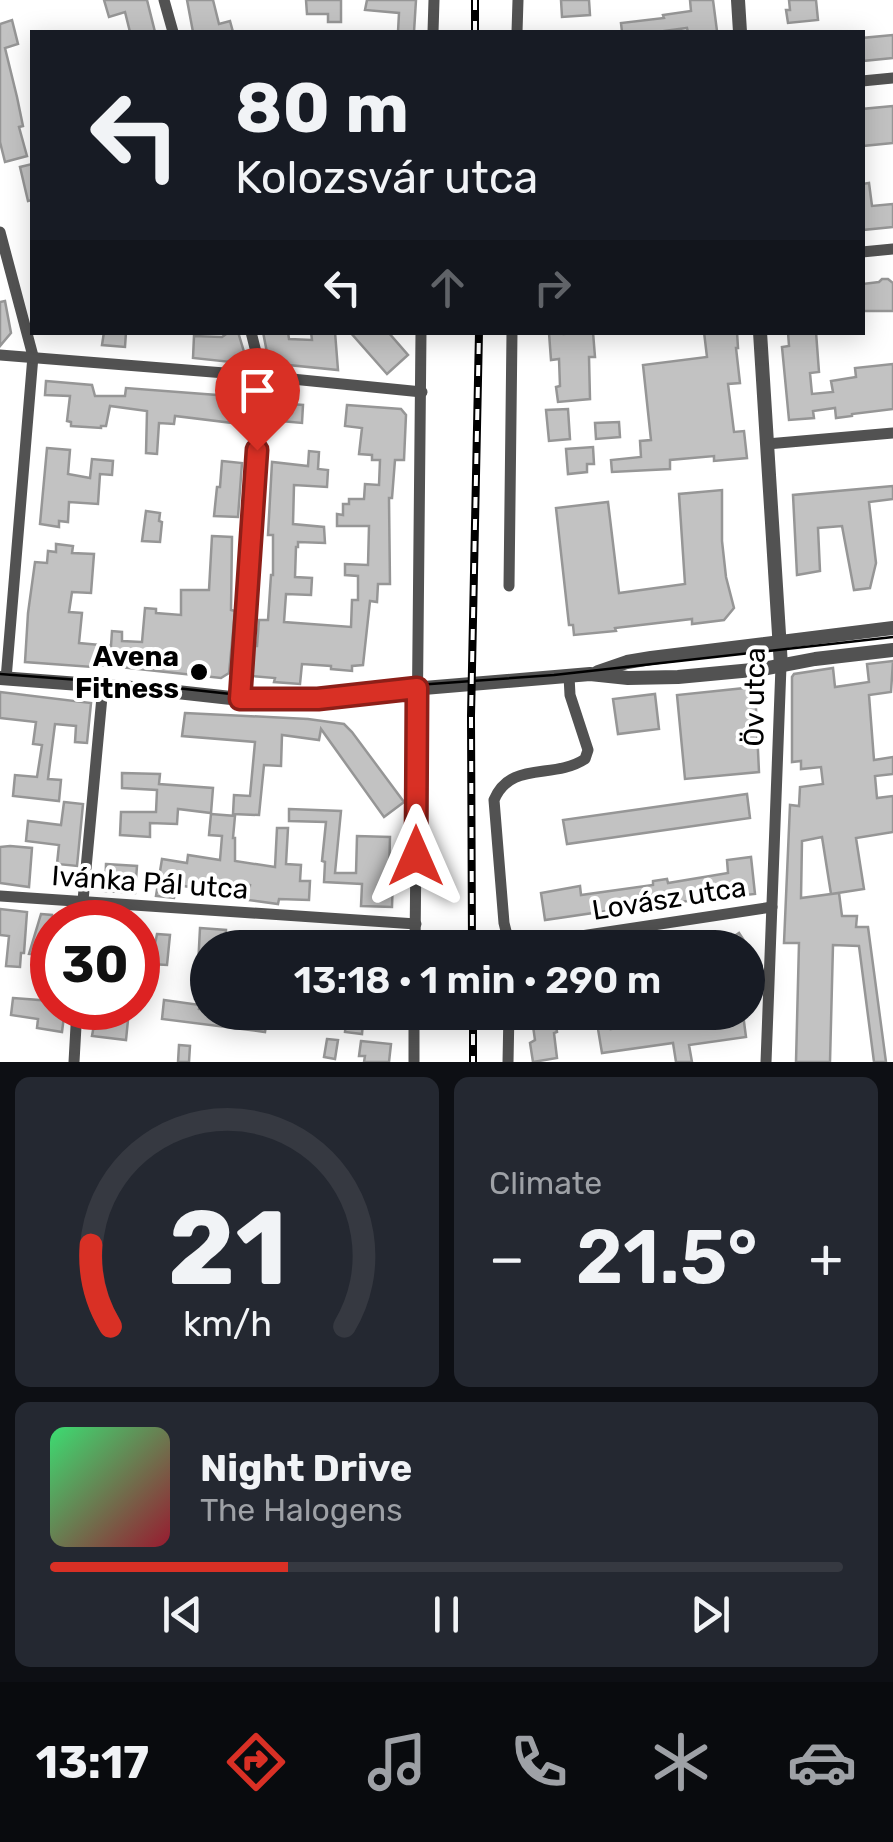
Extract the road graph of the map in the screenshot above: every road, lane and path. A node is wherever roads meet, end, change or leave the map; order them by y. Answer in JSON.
{"nodes":[{"id":1,"x":164,"y":0,"type":"edge"},
{"id":2,"x":434,"y":0,"type":"edge"},
{"id":3,"x":518,"y":0,"type":"edge"},
{"id":4,"x":738,"y":0,"type":"edge"},
{"id":5,"x":172,"y":30,"type":"edge"},
{"id":6,"x":433,"y":30,"type":"edge"},
{"id":7,"x":517,"y":30,"type":"edge"},
{"id":8,"x":740,"y":30,"type":"edge"},
{"id":9,"x":893,"y":78,"type":"edge"},
{"id":10,"x":865,"y":81,"type":"edge"},
{"id":11,"x":0,"y":232,"type":"edge"},
{"id":12,"x":893,"y":249,"type":"edge"},
{"id":13,"x":865,"y":252,"type":"edge"},
{"id":14,"x":252,"y":335,"type":"edge"},
{"id":15,"x":422,"y":335,"type":"edge"},
{"id":16,"x":512,"y":335,"type":"edge"},
{"id":17,"x":760,"y":335,"type":"edge"},
{"id":18,"x":0,"y":355,"type":"edge"},
{"id":19,"x":33,"y":356,"type":"junction"},
{"id":20,"x":262,"y":376,"type":"junction"},
{"id":21,"x":422,"y":392,"type":"junction"},
{"id":22,"x":893,"y":433,"type":"edge"},
{"id":23,"x":767,"y":444,"type":"junction"},
{"id":24,"x":509,"y":586,"type":"dead end"},
{"id":25,"x":893,"y":628,"type":"edge"},
{"id":26,"x":780,"y":643,"type":"junction"},
{"id":27,"x":893,"y":650,"type":"edge"},
{"id":28,"x":781,"y":666,"type":"junction"},
{"id":29,"x":590,"y":674,"type":"junction"},
{"id":30,"x":569,"y":676,"type":"junction"},
{"id":31,"x":3,"y":679,"type":"edge"},
{"id":32,"x":102,"y":688,"type":"junction"},
{"id":33,"x":417,"y":688,"type":"junction"},
{"id":34,"x":240,"y":699,"type":"junction"},
{"id":35,"x":0,"y":896,"type":"edge"},
{"id":36,"x":47,"y":900,"type":"edge"},
{"id":37,"x":82,"y":900,"type":"edge"},
{"id":38,"x":772,"y":907,"type":"junction"},
{"id":39,"x":160,"y":908,"type":"edge"},
{"id":40,"x":416,"y":924,"type":"junction"},
{"id":41,"x":416,"y":930,"type":"edge"},
{"id":42,"x":506,"y":930,"type":"edge"},
{"id":43,"x":624,"y":930,"type":"edge"},
{"id":44,"x":76,"y":1030,"type":"edge"},
{"id":45,"x":414,"y":1030,"type":"edge"},
{"id":46,"x":509,"y":1030,"type":"edge"},
{"id":47,"x":74,"y":1062,"type":"edge"},
{"id":48,"x":414,"y":1062,"type":"edge"},
{"id":49,"x":508,"y":1062,"type":"edge"},
{"id":50,"x":766,"y":1062,"type":"edge"}],
"edges":[{"from":1,"to":5,"type":"street"},
{"from":2,"to":6,"type":"street"},
{"from":3,"to":7,"type":"street"},
{"from":4,"to":8,"type":"street"},
{"from":9,"to":10,"type":"street"},
{"from":11,"to":19,"type":"street"},
{"from":12,"to":13,"type":"street"},
{"from":14,"to":20,"type":"street"},
{"from":15,"to":21,"type":"street"},
{"from":16,"to":24,"type":"street"},
{"from":17,"to":23,"type":"street","name":"Öv utca"},
{"from":18,"to":19,"type":"street"},
{"from":19,"to":20,"type":"street"},
{"from":19,"to":31,"type":"street"},
{"from":20,"to":21,"type":"street"},
{"from":20,"to":34,"type":"street"},
{"from":21,"to":33,"type":"street"},
{"from":22,"to":23,"type":"street"},
{"from":23,"to":26,"type":"street","name":"Öv utca"},
{"from":25,"to":26,"type":"street"},
{"from":26,"to":28,"type":"street","name":"Öv utca"},
{"from":26,"to":29,"type":"street"},
{"from":27,"to":28,"type":"street"},
{"from":28,"to":29,"type":"street"},
{"from":28,"to":38,"type":"street","name":"Öv utca"},
{"from":29,"to":30,"type":"street"},
{"from":30,"to":33,"type":"street"},
{"from":30,"to":42,"type":"street"},
{"from":31,"to":32,"type":"street"},
{"from":32,"to":34,"type":"street"},
{"from":32,"to":37,"type":"street"},
{"from":33,"to":34,"type":"street"},
{"from":33,"to":40,"type":"street"},
{"from":35,"to":36,"type":"street","name":"Ivánka Pál utca"},
{"from":38,"to":43,"type":"street","name":"Lovász utca"},
{"from":38,"to":50,"type":"street","name":"Öv utca"},
{"from":39,"to":40,"type":"street","name":"Ivánka Pál utca"},
{"from":40,"to":41,"type":"street"},
{"from":44,"to":47,"type":"street"},
{"from":45,"to":48,"type":"street"},
{"from":46,"to":49,"type":"street"}]}
